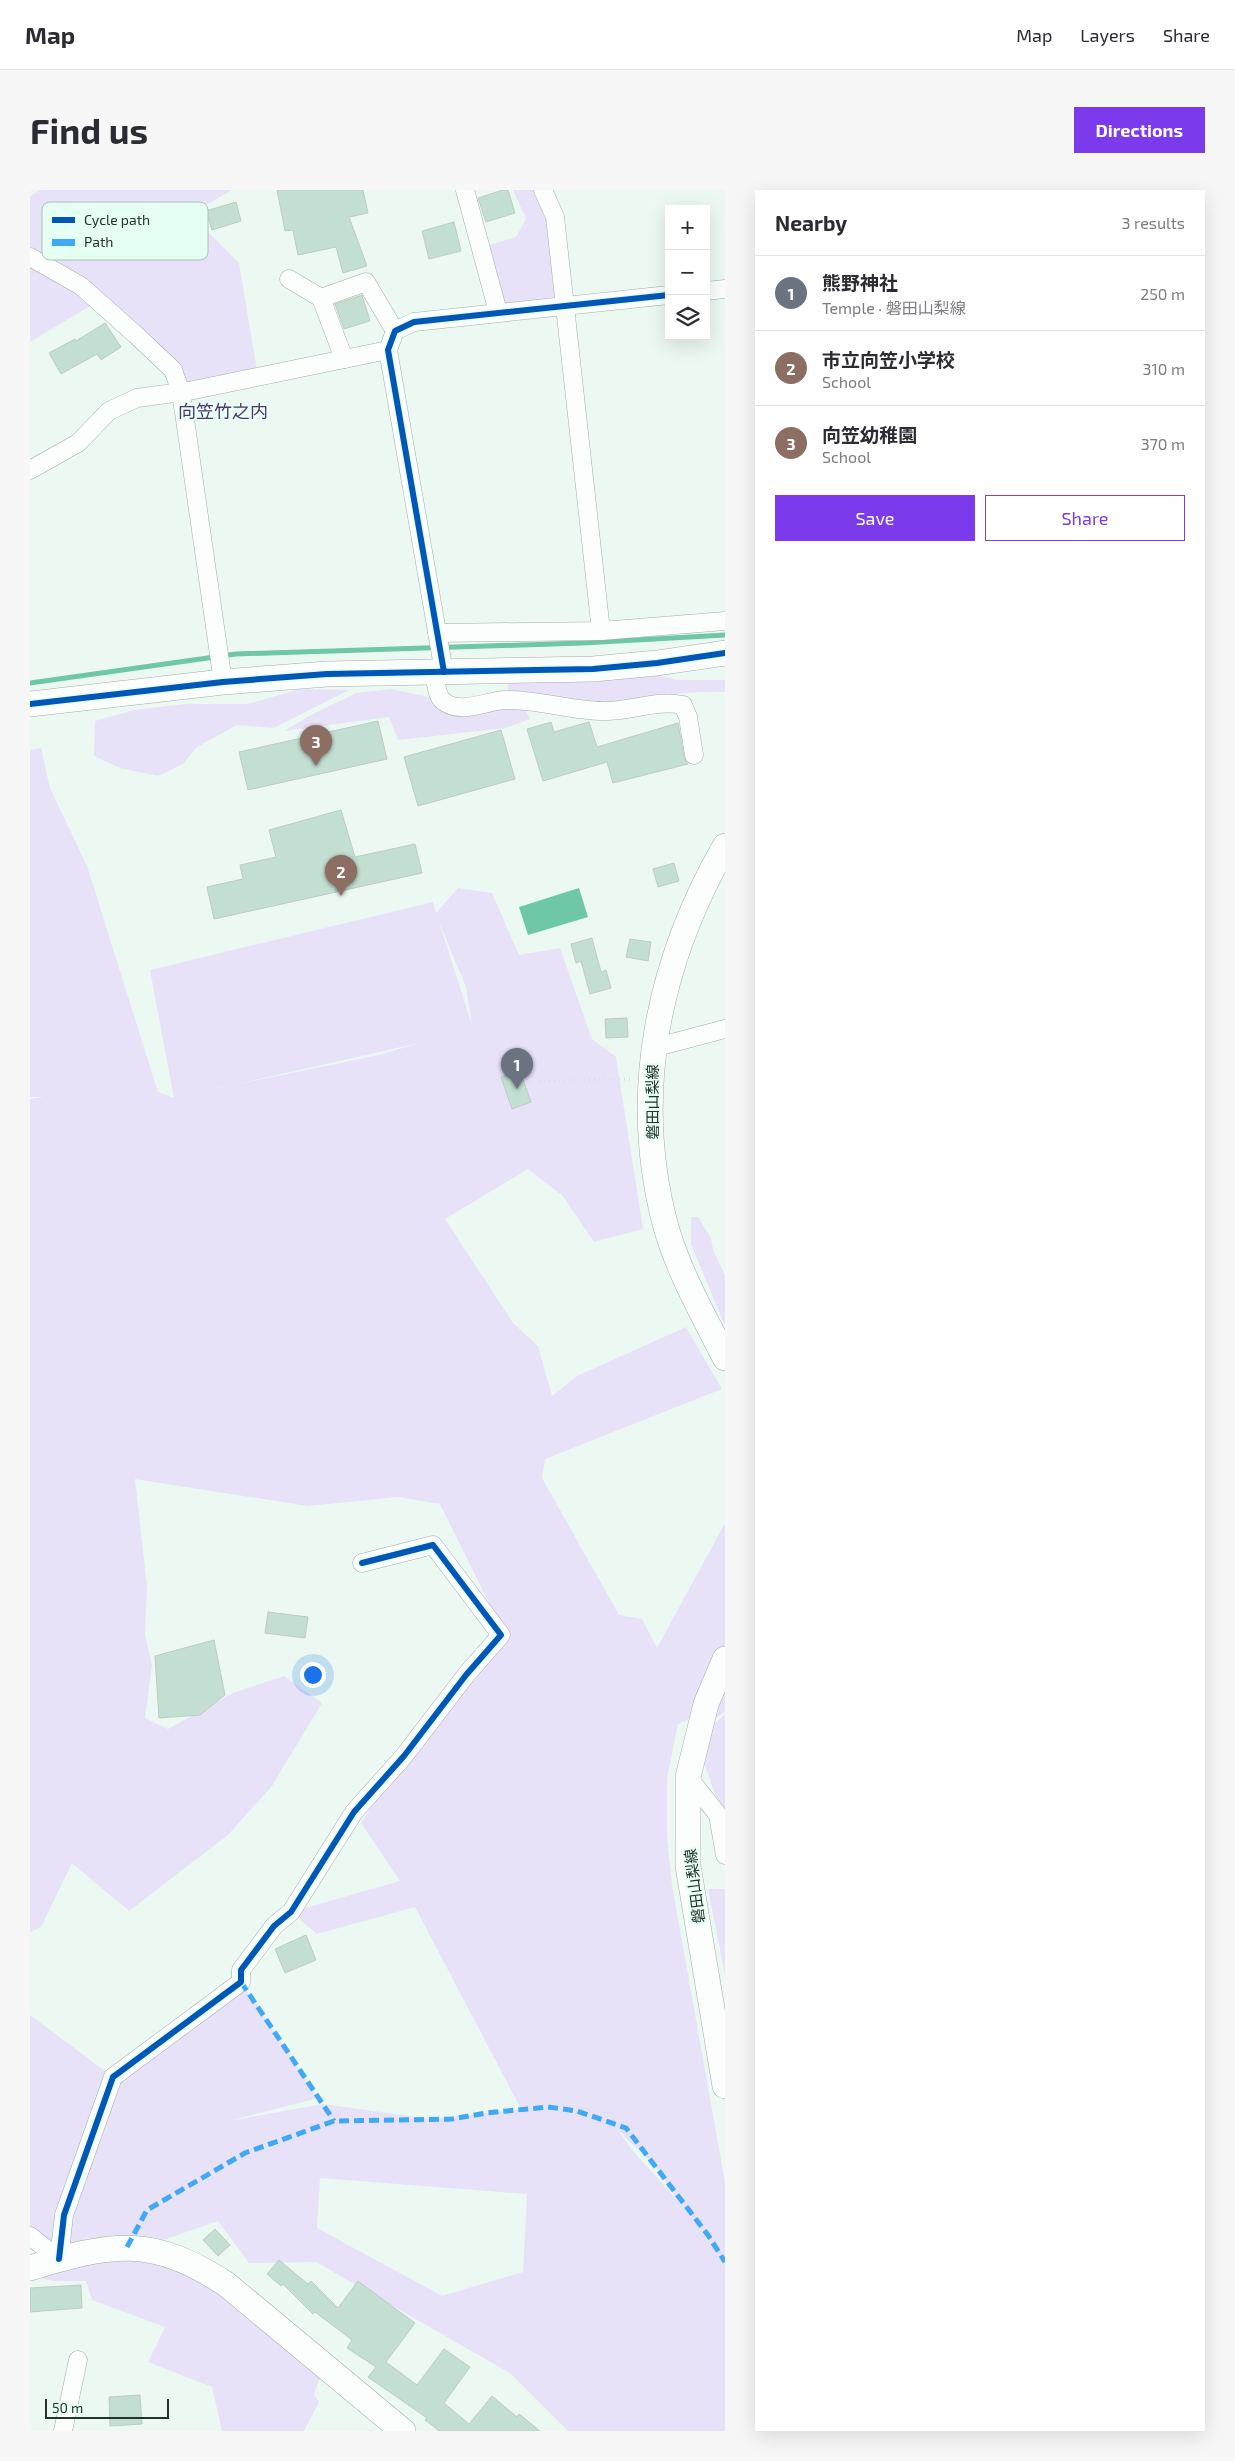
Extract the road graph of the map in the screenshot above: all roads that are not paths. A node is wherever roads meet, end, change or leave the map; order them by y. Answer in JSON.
{"nodes":[{"id":1,"x":465,"y":190,"type":"edge"},
{"id":2,"x":542,"y":190,"type":"edge"},
{"id":3,"x":30,"y":257,"type":"edge"},
{"id":4,"x":289,"y":279,"type":"dead end"},
{"id":5,"x":725,"y":289,"type":"edge"},
{"id":6,"x":710,"y":291,"type":"edge"},
{"id":7,"x":665,"y":295,"type":"edge"},
{"id":8,"x":321,"y":298,"type":"junction"},
{"id":9,"x":564,"y":306,"type":"junction"},
{"id":10,"x":498,"y":312,"type":"junction"},
{"id":11,"x":395,"y":332,"type":"junction"},
{"id":12,"x":388,"y":350,"type":"junction"},
{"id":13,"x":344,"y":359,"type":"junction"},
{"id":14,"x":181,"y":392,"type":"junction"},
{"id":15,"x":30,"y":470,"type":"edge"},
{"id":16,"x":725,"y":621,"type":"edge"},
{"id":17,"x":601,"y":631,"type":"junction"},
{"id":18,"x":437,"y":633,"type":"junction"},
{"id":19,"x":725,"y":653,"type":"edge"},
{"id":20,"x":439,"y":672,"type":"junction"},
{"id":21,"x":223,"y":682,"type":"junction"},
{"id":22,"x":30,"y":704,"type":"edge"},
{"id":23,"x":694,"y":754,"type":"dead end"},
{"id":24,"x":725,"y":846,"type":"edge"},
{"id":25,"x":725,"y":1029,"type":"edge"},
{"id":26,"x":653,"y":1048,"type":"junction"},
{"id":27,"x":725,"y":1358,"type":"edge"},
{"id":28,"x":362,"y":1563,"type":"dead end"},
{"id":29,"x":725,"y":1659,"type":"edge"},
{"id":30,"x":688,"y":1778,"type":"junction"},
{"id":31,"x":725,"y":1855,"type":"edge"},
{"id":32,"x":725,"y":2086,"type":"edge"},
{"id":33,"x":30,"y":2236,"type":"edge"},
{"id":34,"x":59,"y":2260,"type":"junction"},
{"id":35,"x":30,"y":2268,"type":"edge"},
{"id":36,"x":78,"y":2360,"type":"dead end"},
{"id":37,"x":63,"y":2431,"type":"edge"},
{"id":38,"x":403,"y":2431,"type":"edge"}],
"edges":[{"from":1,"to":10,"type":"street"},
{"from":2,"to":9,"type":"street"},
{"from":3,"to":14,"type":"street"},
{"from":4,"to":8,"type":"street"},
{"from":5,"to":6,"type":"street"},
{"from":7,"to":9,"type":"street"},
{"from":8,"to":11,"type":"street"},
{"from":8,"to":13,"type":"street"},
{"from":9,"to":10,"type":"street"},
{"from":9,"to":17,"type":"street"},
{"from":10,"to":11,"type":"street"},
{"from":11,"to":12,"type":"street"},
{"from":12,"to":13,"type":"street"},
{"from":12,"to":18,"type":"street"},
{"from":13,"to":14,"type":"street"},
{"from":14,"to":15,"type":"street"},
{"from":14,"to":21,"type":"street"},
{"from":16,"to":17,"type":"street"},
{"from":17,"to":18,"type":"street"},
{"from":18,"to":20,"type":"street"},
{"from":19,"to":20,"type":"street"},
{"from":20,"to":21,"type":"street"},
{"from":20,"to":23,"type":"street"},
{"from":21,"to":22,"type":"street"},
{"from":24,"to":26,"type":"street","name":"磐田山梨線"},
{"from":25,"to":26,"type":"street"},
{"from":26,"to":27,"type":"street","name":"磐田山梨線"},
{"from":28,"to":34,"type":"street"},
{"from":29,"to":30,"type":"street","name":"磐田山梨線"},
{"from":30,"to":31,"type":"street"},
{"from":30,"to":32,"type":"street","name":"磐田山梨線"},
{"from":33,"to":34,"type":"street"},
{"from":34,"to":35,"type":"street"},
{"from":34,"to":38,"type":"street"},
{"from":36,"to":37,"type":"street"}]}
